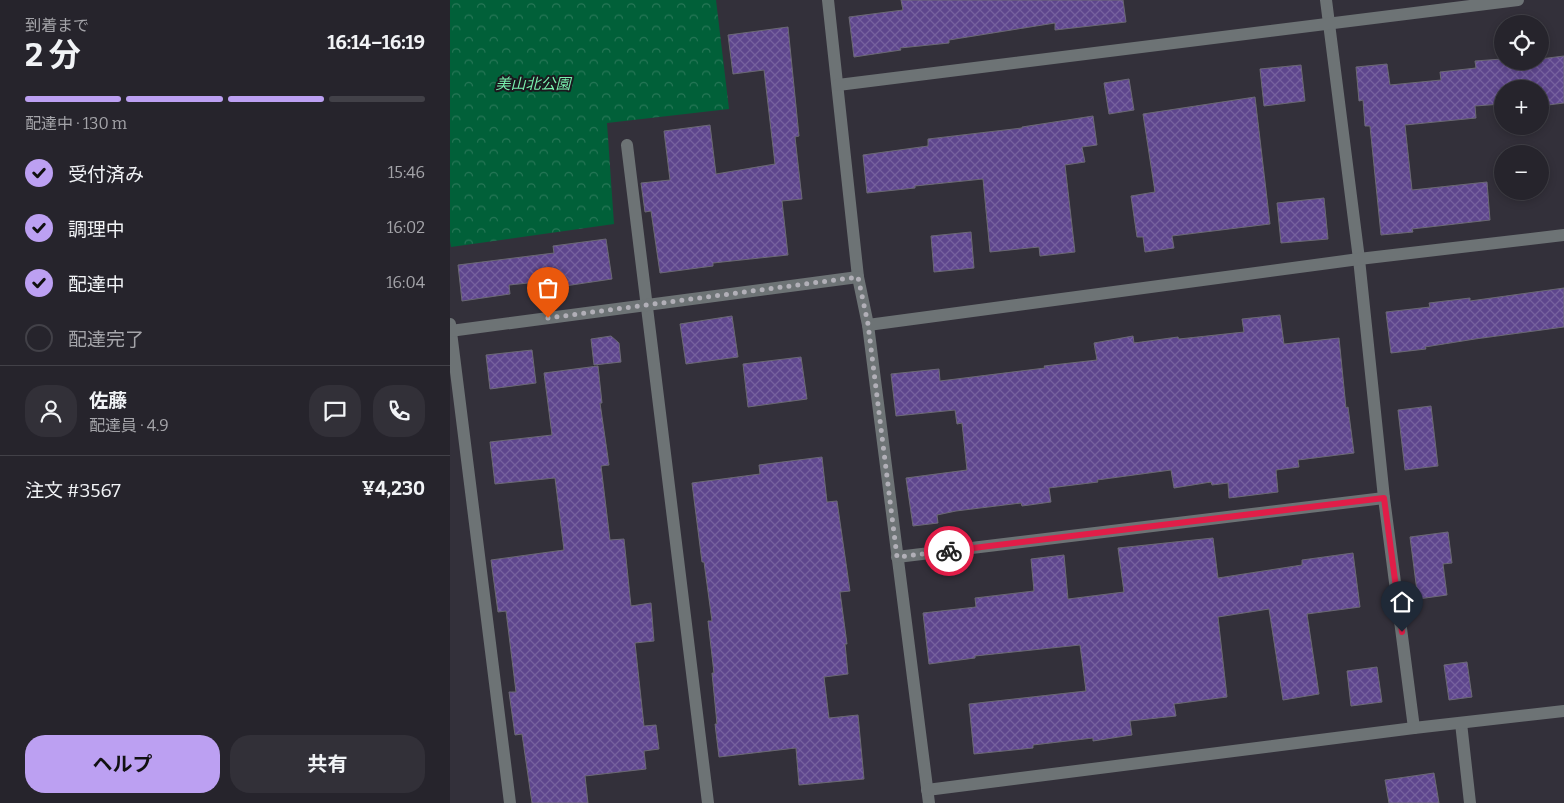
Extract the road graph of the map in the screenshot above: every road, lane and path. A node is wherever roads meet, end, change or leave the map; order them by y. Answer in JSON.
{"nodes":[{"id":1,"x":828,"y":0,"type":"edge"},
{"id":2,"x":1326,"y":0,"type":"edge"},
{"id":3,"x":1518,"y":0,"type":"edge"},
{"id":4,"x":1329,"y":24,"type":"junction"},
{"id":5,"x":838,"y":85,"type":"junction"},
{"id":6,"x":627,"y":145,"type":"dead end"},
{"id":7,"x":1564,"y":235,"type":"edge"},
{"id":8,"x":1360,"y":259,"type":"junction"},
{"id":9,"x":858,"y":277,"type":"junction"},
{"id":10,"x":646,"y":305,"type":"junction"},
{"id":11,"x":868,"y":324,"type":"junction"},
{"id":12,"x":450,"y":328,"type":"edge"},
{"id":13,"x":1384,"y":498,"type":"junction"},
{"id":14,"x":897,"y":557,"type":"junction"},
{"id":15,"x":1564,"y":711,"type":"edge"},
{"id":16,"x":1460,"y":723,"type":"junction"},
{"id":17,"x":1414,"y":728,"type":"junction"},
{"id":18,"x":928,"y":796,"type":"edge"},
{"id":19,"x":510,"y":803,"type":"edge"},
{"id":20,"x":708,"y":803,"type":"edge"},
{"id":21,"x":1470,"y":803,"type":"edge"}],
"edges":[{"from":1,"to":5,"type":"street"},
{"from":2,"to":4,"type":"street"},
{"from":3,"to":4,"type":"street"},
{"from":4,"to":5,"type":"street"},
{"from":4,"to":8,"type":"street"},
{"from":5,"to":9,"type":"street"},
{"from":6,"to":10,"type":"street"},
{"from":7,"to":8,"type":"street"},
{"from":8,"to":11,"type":"street"},
{"from":8,"to":13,"type":"street"},
{"from":9,"to":10,"type":"street"},
{"from":9,"to":11,"type":"street"},
{"from":10,"to":12,"type":"street"},
{"from":10,"to":20,"type":"street"},
{"from":11,"to":14,"type":"street"},
{"from":12,"to":19,"type":"street"},
{"from":13,"to":14,"type":"street"},
{"from":13,"to":17,"type":"street"},
{"from":14,"to":18,"type":"street"},
{"from":15,"to":16,"type":"street"},
{"from":16,"to":17,"type":"street"},
{"from":16,"to":21,"type":"street"},
{"from":17,"to":18,"type":"street"}]}
